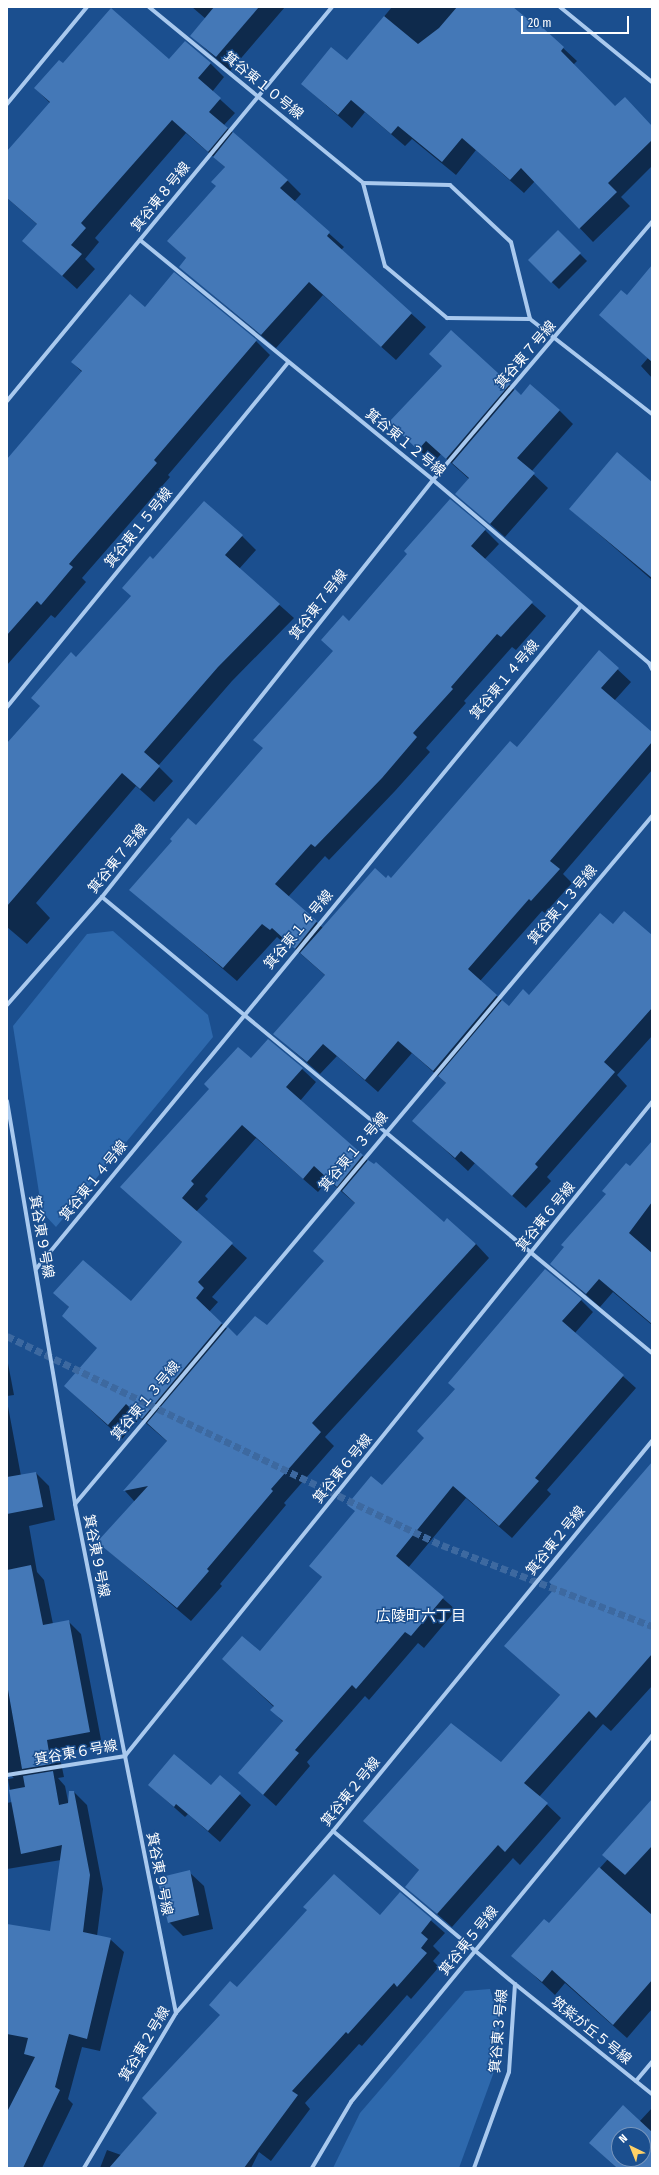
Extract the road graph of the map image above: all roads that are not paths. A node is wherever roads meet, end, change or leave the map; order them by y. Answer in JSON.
{"nodes":[{"id":1,"x":87,"y":7,"type":"edge"},
{"id":2,"x":149,"y":7,"type":"edge"},
{"id":3,"x":332,"y":7,"type":"edge"},
{"id":4,"x":560,"y":7,"type":"edge"},
{"id":5,"x":652,"y":82,"type":"edge"},
{"id":6,"x":258,"y":96,"type":"junction"},
{"id":7,"x":7,"y":104,"type":"edge"},
{"id":8,"x":363,"y":183,"type":"junction"},
{"id":9,"x":652,"y":222,"type":"edge"},
{"id":10,"x":140,"y":240,"type":"junction"},
{"id":11,"x":530,"y":319,"type":"junction"},
{"id":12,"x":555,"y":338,"type":"junction"},
{"id":13,"x":288,"y":362,"type":"junction"},
{"id":14,"x":7,"y":401,"type":"edge"},
{"id":15,"x":652,"y":414,"type":"edge"},
{"id":16,"x":433,"y":480,"type":"junction"},
{"id":17,"x":581,"y":606,"type":"junction"},
{"id":18,"x":652,"y":669,"type":"edge"},
{"id":19,"x":7,"y":707,"type":"edge"},
{"id":20,"x":652,"y":816,"type":"edge"},
{"id":21,"x":102,"y":897,"type":"junction"},
{"id":22,"x":7,"y":1005,"type":"edge"},
{"id":23,"x":244,"y":1014,"type":"junction"},
{"id":24,"x":7,"y":1101,"type":"edge"},
{"id":25,"x":652,"y":1102,"type":"edge"},
{"id":26,"x":385,"y":1132,"type":"junction"},
{"id":27,"x":532,"y":1253,"type":"junction"},
{"id":28,"x":36,"y":1269,"type":"junction"},
{"id":29,"x":652,"y":1353,"type":"edge"},
{"id":30,"x":652,"y":1441,"type":"edge"},
{"id":31,"x":75,"y":1504,"type":"junction"},
{"id":32,"x":652,"y":1735,"type":"edge"},
{"id":33,"x":124,"y":1756,"type":"junction"},
{"id":34,"x":7,"y":1776,"type":"edge"},
{"id":35,"x":333,"y":1831,"type":"junction"},
{"id":36,"x":476,"y":1951,"type":"junction"},
{"id":37,"x":515,"y":1984,"type":"junction"},
{"id":38,"x":176,"y":2013,"type":"junction"},
{"id":39,"x":652,"y":2062,"type":"edge"},
{"id":40,"x":636,"y":2081,"type":"junction"},
{"id":41,"x":652,"y":2094,"type":"edge"},
{"id":42,"x":84,"y":2168,"type":"edge"},
{"id":43,"x":312,"y":2168,"type":"edge"},
{"id":44,"x":474,"y":2168,"type":"edge"}],
"edges":[{"from":1,"to":7,"type":"street"},
{"from":2,"to":6,"type":"street","name":"箕谷東１０号線"},
{"from":3,"to":6,"type":"street","name":"箕谷東８号線"},
{"from":4,"to":5,"type":"street"},
{"from":6,"to":8,"type":"street","name":"箕谷東１０号線"},
{"from":6,"to":10,"type":"street","name":"箕谷東８号線"},
{"from":8,"to":11,"type":"street"},
{"from":8,"to":11,"type":"street"},
{"from":9,"to":12,"type":"street","name":"箕谷東７号線"},
{"from":10,"to":13,"type":"street","name":"箕谷東１２号線"},
{"from":10,"to":14,"type":"street","name":"箕谷東８号線"},
{"from":11,"to":12,"type":"street"},
{"from":12,"to":15,"type":"street"},
{"from":12,"to":16,"type":"street","name":"箕谷東７号線"},
{"from":13,"to":16,"type":"street","name":"箕谷東１２号線"},
{"from":13,"to":19,"type":"street","name":"箕谷東１５号線"},
{"from":16,"to":17,"type":"street","name":"箕谷東１２号線"},
{"from":16,"to":21,"type":"street","name":"箕谷東７号線"},
{"from":17,"to":18,"type":"street","name":"箕谷東１２号線"},
{"from":17,"to":23,"type":"street","name":"箕谷東１４号線"},
{"from":20,"to":26,"type":"street","name":"箕谷東１３号線"},
{"from":21,"to":22,"type":"street","name":"箕谷東７号線"},
{"from":21,"to":23,"type":"street"},
{"from":23,"to":26,"type":"street"},
{"from":23,"to":28,"type":"street","name":"箕谷東１４号線"},
{"from":24,"to":28,"type":"street","name":"箕谷東９号線"},
{"from":25,"to":27,"type":"street","name":"箕谷東６号線"},
{"from":26,"to":27,"type":"street"},
{"from":26,"to":31,"type":"street","name":"箕谷東１３号線"},
{"from":27,"to":29,"type":"street"},
{"from":27,"to":33,"type":"street","name":"箕谷東６号線"},
{"from":28,"to":31,"type":"street","name":"箕谷東９号線"},
{"from":30,"to":35,"type":"street","name":"箕谷東２号線"},
{"from":31,"to":33,"type":"street","name":"箕谷東９号線"},
{"from":32,"to":36,"type":"street","name":"箕谷東５号線"},
{"from":33,"to":34,"type":"street","name":"箕谷東６号線"},
{"from":33,"to":38,"type":"street","name":"箕谷東９号線"},
{"from":35,"to":36,"type":"street","name":"箕谷東３号線"},
{"from":35,"to":38,"type":"street","name":"箕谷東２号線"},
{"from":36,"to":37,"type":"street","name":"箕谷東３号線"},
{"from":36,"to":43,"type":"street","name":"箕谷東５号線"},
{"from":37,"to":40,"type":"street","name":"筑紫が丘５号線"},
{"from":37,"to":44,"type":"street","name":"箕谷東３号線"},
{"from":38,"to":42,"type":"street","name":"箕谷東２号線"},
{"from":39,"to":40,"type":"street"},
{"from":40,"to":41,"type":"street","name":"筑紫が丘５号線"}]}
